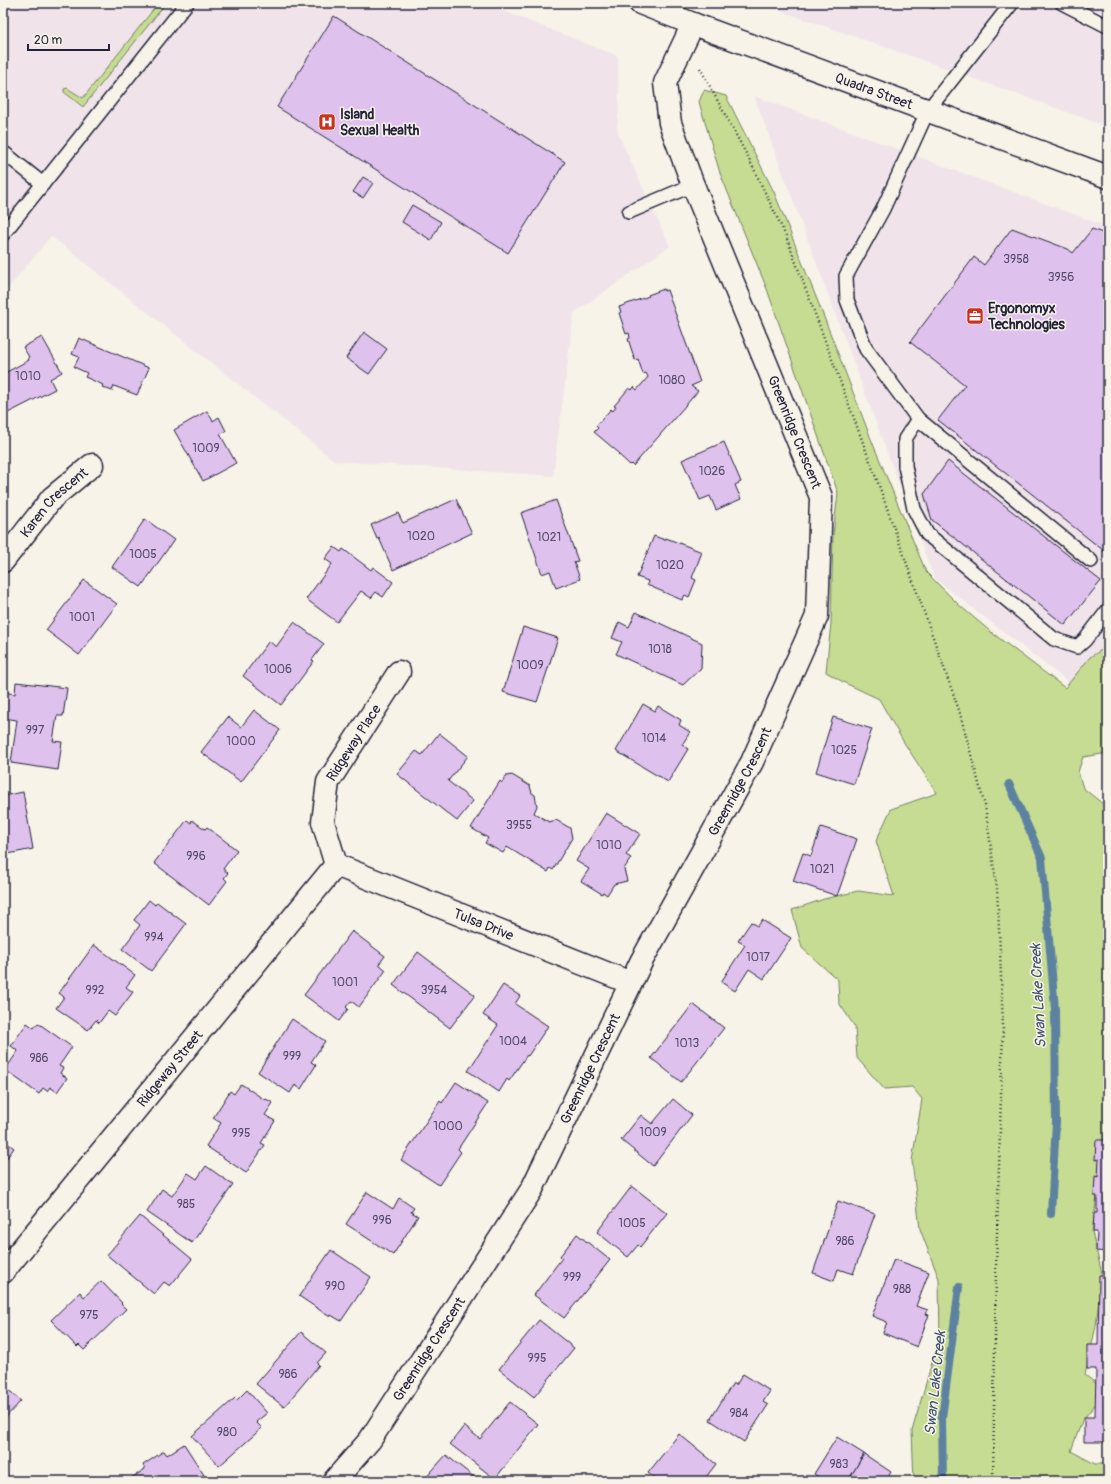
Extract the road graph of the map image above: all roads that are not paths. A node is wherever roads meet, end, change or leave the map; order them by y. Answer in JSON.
{"nodes":[{"id":1,"x":187,"y":3,"type":"edge"},
{"id":2,"x":640,"y":3,"type":"edge"},
{"id":3,"x":1012,"y":3,"type":"edge"},
{"id":4,"x":1062,"y":3,"type":"edge"},
{"id":5,"x":693,"y":24,"type":"junction"},
{"id":6,"x":1108,"y":24,"type":"edge"},
{"id":7,"x":928,"y":110,"type":"junction"},
{"id":8,"x":3,"y":152,"type":"edge"},
{"id":9,"x":1108,"y":177,"type":"edge"},
{"id":10,"x":43,"y":184,"type":"junction"},
{"id":11,"x":693,"y":185,"type":"junction"},
{"id":12,"x":628,"y":212,"type":"dead end"},
{"id":13,"x":3,"y":234,"type":"edge"},
{"id":14,"x":918,"y":419,"type":"junction"},
{"id":15,"x":92,"y":465,"type":"dead end"},
{"id":16,"x":3,"y":561,"type":"edge"},
{"id":17,"x":1091,"y":561,"type":"dead end"},
{"id":18,"x":1108,"y":610,"type":"edge"},
{"id":19,"x":399,"y":672,"type":"dead end"},
{"id":20,"x":336,"y":865,"type":"junction"},
{"id":21,"x":631,"y":983,"type":"junction"},
{"id":22,"x":3,"y":1272,"type":"edge"},
{"id":23,"x":334,"y":1481,"type":"edge"}],
"edges":[{"from":1,"to":10,"type":"lane"},
{"from":2,"to":5,"type":"street","name":"Quadra Street"},
{"from":3,"to":7,"type":"lane"},
{"from":4,"to":6,"type":"lane"},
{"from":5,"to":7,"type":"street","name":"Quadra Street"},
{"from":5,"to":11,"type":"street","name":"Greenridge Crescent"},
{"from":7,"to":9,"type":"street","name":"Quadra Street"},
{"from":7,"to":14,"type":"lane"},
{"from":8,"to":10,"type":"lane"},
{"from":10,"to":13,"type":"lane"},
{"from":11,"to":12,"type":"lane"},
{"from":11,"to":21,"type":"street","name":"Greenridge Crescent"},
{"from":14,"to":17,"type":"lane"},
{"from":14,"to":18,"type":"lane"},
{"from":15,"to":16,"type":"street","name":"Karen Crescent"},
{"from":19,"to":20,"type":"street","name":"Ridgeway Place"},
{"from":20,"to":21,"type":"street","name":"Tulsa Drive"},
{"from":20,"to":22,"type":"street","name":"Ridgeway Street"},
{"from":21,"to":23,"type":"street","name":"Greenridge Crescent"}]}
